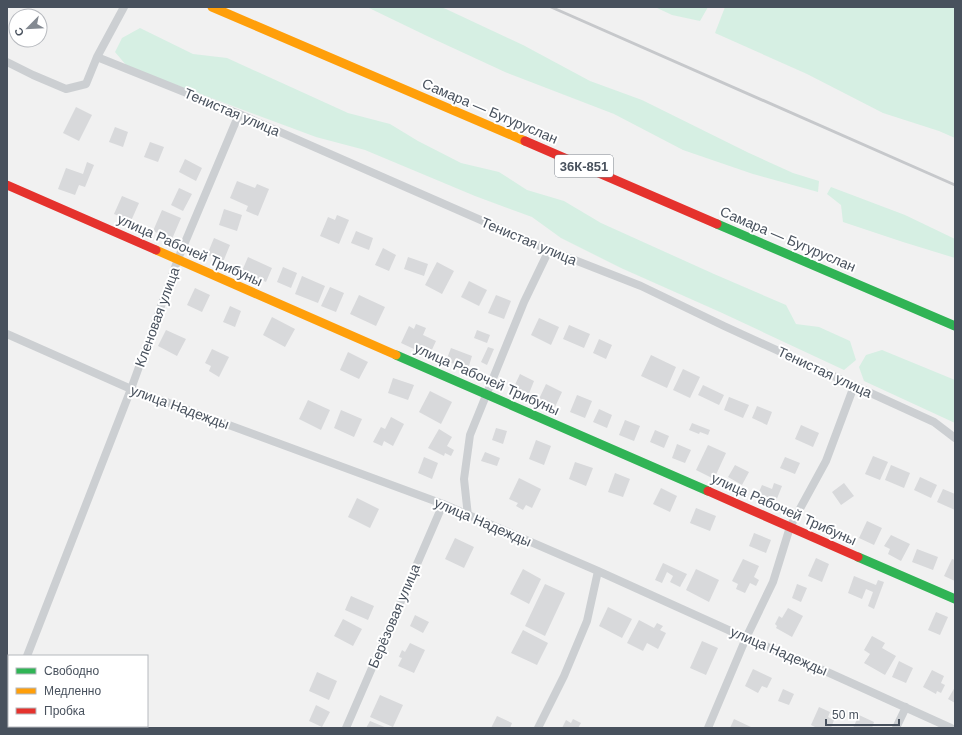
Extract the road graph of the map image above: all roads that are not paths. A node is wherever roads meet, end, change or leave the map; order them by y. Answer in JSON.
{"nodes":[{"id":1,"x":124,"y":7,"type":"edge"},
{"id":2,"x":212,"y":7,"type":"edge"},
{"id":3,"x":97,"y":57,"type":"junction"},
{"id":4,"x":7,"y":62,"type":"edge"},
{"id":5,"x":238,"y":114,"type":"junction"},
{"id":6,"x":7,"y":185,"type":"edge"},
{"id":7,"x":549,"y":250,"type":"junction"},
{"id":8,"x":178,"y":259,"type":"junction"},
{"id":9,"x":955,"y":326,"type":"edge"},
{"id":10,"x":7,"y":334,"type":"edge"},
{"id":11,"x":854,"y":386,"type":"junction"},
{"id":12,"x":132,"y":390,"type":"junction"},
{"id":13,"x":486,"y":394,"type":"junction"},
{"id":14,"x":955,"y":438,"type":"edge"},
{"id":15,"x":443,"y":504,"type":"junction"},
{"id":16,"x":468,"y":516,"type":"junction"},
{"id":17,"x":790,"y":528,"type":"junction"},
{"id":18,"x":598,"y":571,"type":"junction"},
{"id":19,"x":955,"y":599,"type":"edge"},
{"id":20,"x":746,"y":638,"type":"junction"},
{"id":21,"x":27,"y":655,"type":"edge"},
{"id":22,"x":906,"y":707,"type":"junction"},
{"id":23,"x":346,"y":728,"type":"edge"},
{"id":24,"x":538,"y":728,"type":"edge"},
{"id":25,"x":708,"y":728,"type":"edge"},
{"id":26,"x":896,"y":728,"type":"edge"},
{"id":27,"x":951,"y":728,"type":"edge"}],
"edges":[{"from":1,"to":3,"type":"street"},
{"from":2,"to":9,"type":"street","name":"Самара — Бугуруслан","number":"36К-851"},
{"from":3,"to":4,"type":"street"},
{"from":3,"to":5,"type":"street","name":"Тенистая улица"},
{"from":5,"to":7,"type":"street","name":"Тенистая улица"},
{"from":5,"to":8,"type":"street","name":"Кленовая улица"},
{"from":6,"to":8,"type":"street","name":"улица Рабочей Трибуны"},
{"from":7,"to":11,"type":"street","name":"Тенистая улица"},
{"from":7,"to":13,"type":"street"},
{"from":8,"to":12,"type":"street","name":"Кленовая улица"},
{"from":8,"to":13,"type":"street","name":"улица Рабочей Трибуны"},
{"from":10,"to":12,"type":"street","name":"улица Надежды"},
{"from":11,"to":14,"type":"street","name":"Тенистая улица"},
{"from":11,"to":17,"type":"street"},
{"from":12,"to":15,"type":"street","name":"улица Надежды"},
{"from":12,"to":21,"type":"street","name":"Кленовая улица"},
{"from":13,"to":16,"type":"street"},
{"from":13,"to":17,"type":"street","name":"улица Рабочей Трибуны"},
{"from":15,"to":16,"type":"street","name":"улица Надежды"},
{"from":15,"to":23,"type":"street","name":"Берёзовая улица"},
{"from":16,"to":18,"type":"street","name":"улица Надежды"},
{"from":17,"to":19,"type":"street","name":"улица Рабочей Трибуны"},
{"from":17,"to":20,"type":"street"},
{"from":18,"to":20,"type":"street","name":"улица Надежды"},
{"from":18,"to":24,"type":"street"},
{"from":20,"to":22,"type":"street","name":"улица Надежды"},
{"from":20,"to":25,"type":"street"},
{"from":22,"to":26,"type":"street"},
{"from":22,"to":27,"type":"street","name":"улица Надежды"}]}
